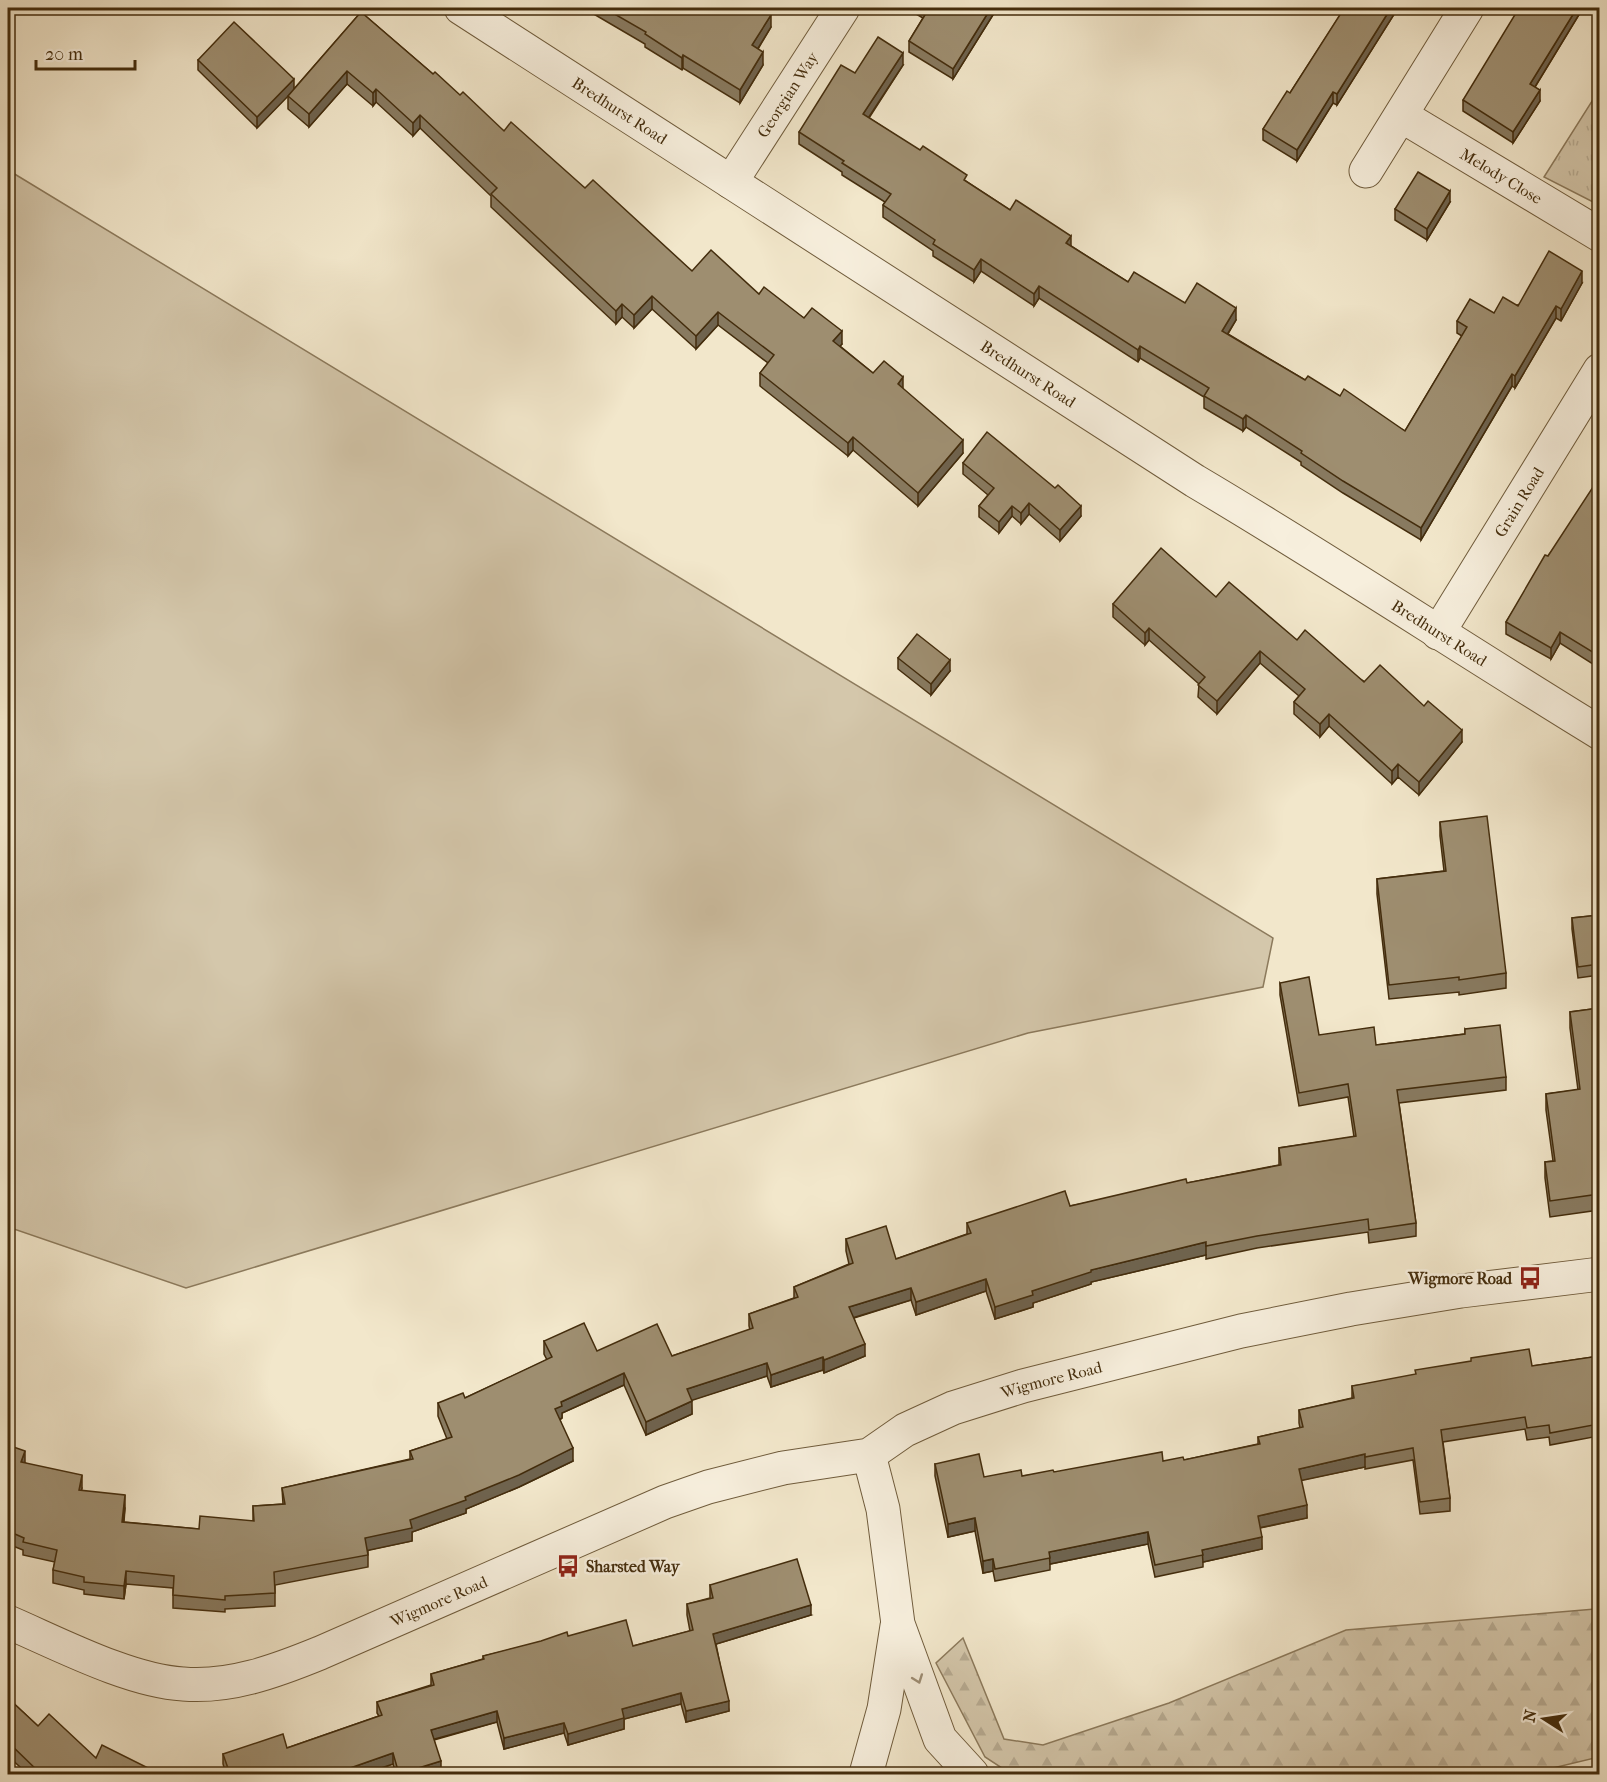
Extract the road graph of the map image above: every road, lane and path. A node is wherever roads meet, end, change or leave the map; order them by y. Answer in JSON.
{"nodes":[{"id":1,"x":461,"y":8,"type":"edge"},
{"id":2,"x":843,"y":8,"type":"edge"},
{"id":3,"x":1467,"y":8,"type":"edge"},
{"id":4,"x":1402,"y":116,"type":"junction"},
{"id":5,"x":1366,"y":171,"type":"dead end"},
{"id":6,"x":731,"y":182,"type":"junction"},
{"id":7,"x":1599,"y":235,"type":"edge"},
{"id":8,"x":1599,"y":370,"type":"edge"},
{"id":9,"x":1438,"y":633,"type":"junction"},
{"id":10,"x":1599,"y":733,"type":"edge"},
{"id":11,"x":1599,"y":1274,"type":"edge"},
{"id":12,"x":869,"y":1455,"type":"junction"},
{"id":13,"x":8,"y":1622,"type":"edge"},
{"id":14,"x":898,"y":1624,"type":"junction"},
{"id":15,"x":867,"y":1774,"type":"edge"},
{"id":16,"x":972,"y":1774,"type":"edge"}],
"edges":[{"from":1,"to":6,"type":"street","name":"Bredhurst Road"},
{"from":2,"to":6,"type":"street","name":"Georgian Way"},
{"from":3,"to":4,"type":"street"},
{"from":4,"to":5,"type":"street"},
{"from":4,"to":7,"type":"street","name":"Melody Close"},
{"from":6,"to":9,"type":"street","name":"Bredhurst Road"},
{"from":8,"to":9,"type":"street","name":"Grain Road"},
{"from":9,"to":10,"type":"street","name":"Bredhurst Road"},
{"from":11,"to":12,"type":"street","name":"Wigmore Road"},
{"from":12,"to":13,"type":"street","name":"Wigmore Road"},
{"from":12,"to":14,"type":"street"},
{"from":14,"to":15,"type":"street"},
{"from":14,"to":16,"type":"street","one_way":true}]}
